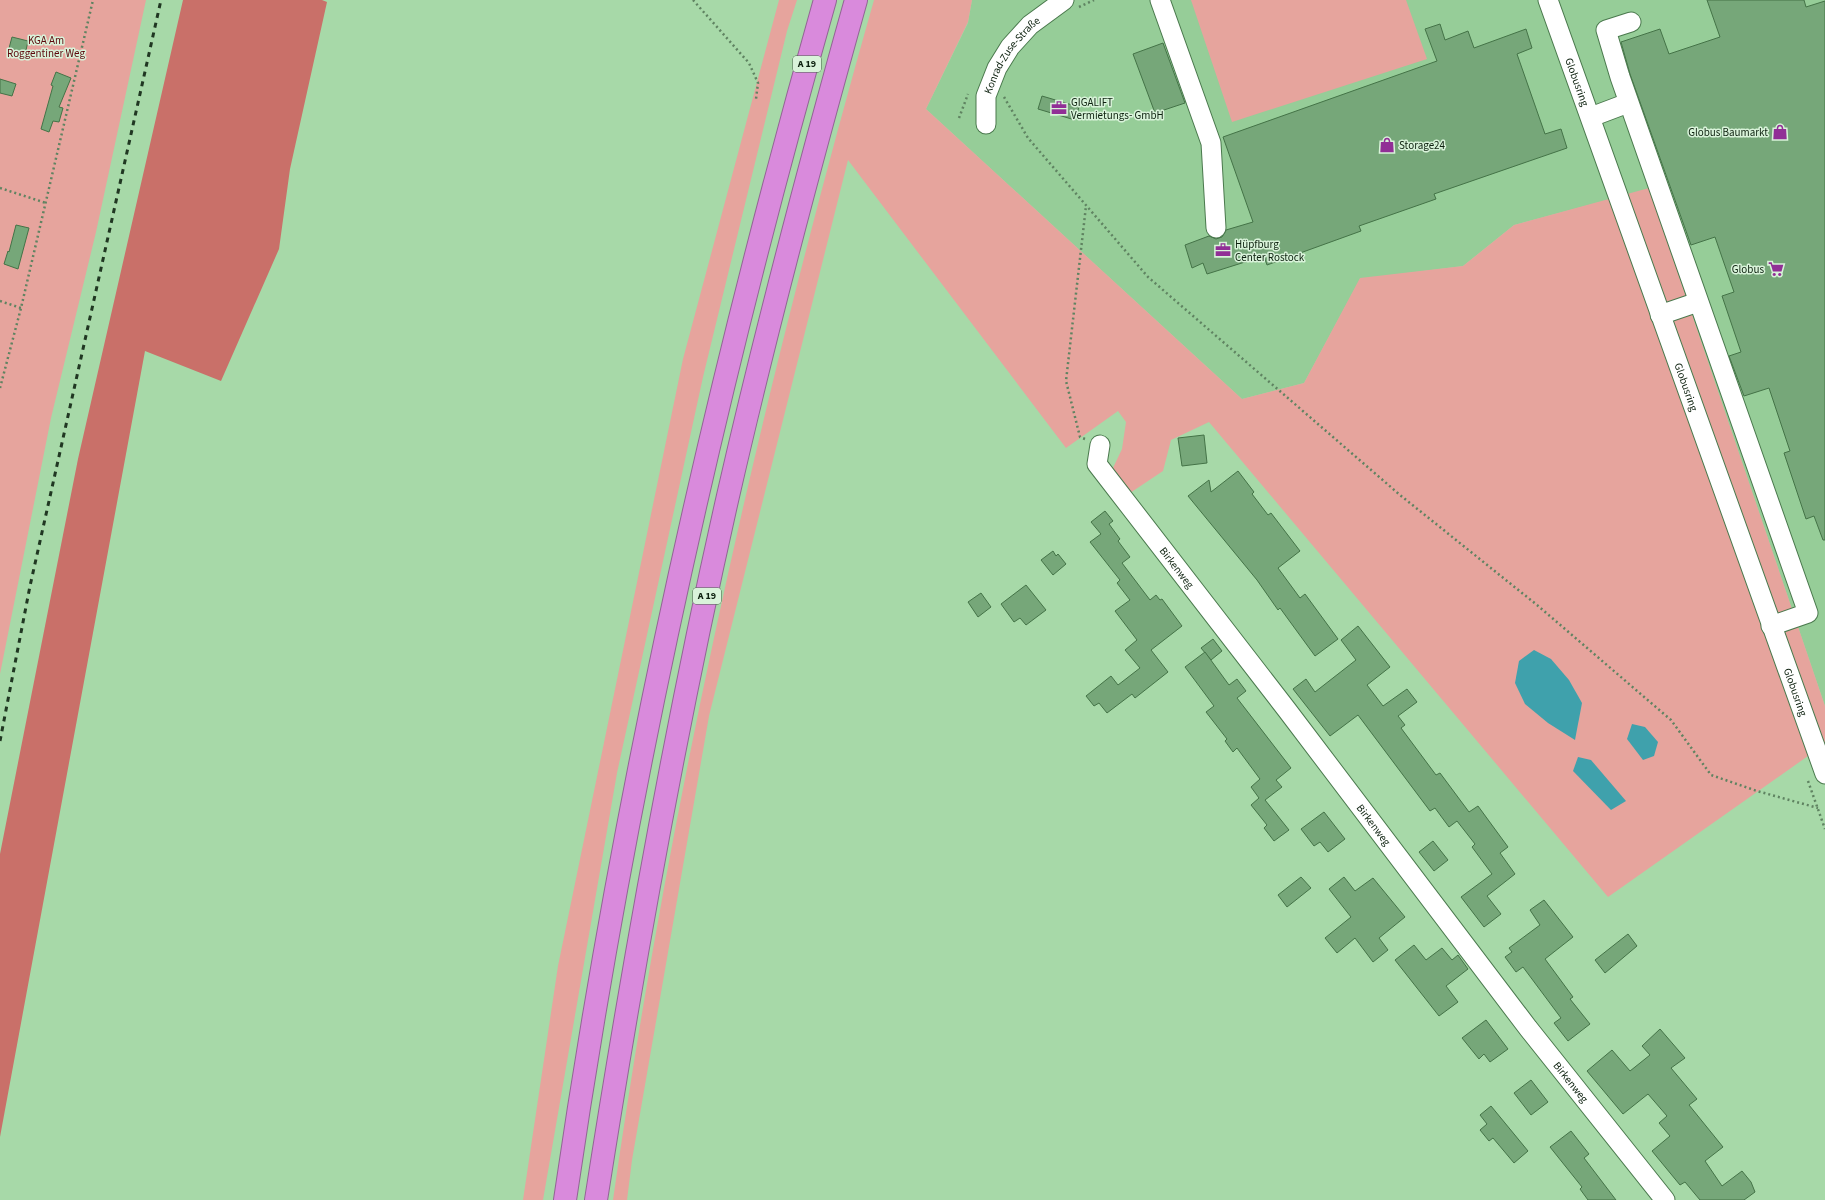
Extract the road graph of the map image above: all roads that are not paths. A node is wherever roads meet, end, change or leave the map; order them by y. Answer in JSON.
{"nodes":[{"id":1,"x":825,"y":0,"type":"edge"},
{"id":2,"x":856,"y":0,"type":"edge"},
{"id":3,"x":1160,"y":0,"type":"edge"},
{"id":4,"x":1548,"y":0,"type":"edge"},
{"id":5,"x":1071,"y":4,"type":"edge"},
{"id":6,"x":1631,"y":22,"type":"dead end"},
{"id":7,"x":1628,"y":103,"type":"junction"},
{"id":8,"x":1591,"y":117,"type":"junction"},
{"id":9,"x":986,"y":124,"type":"dead end"},
{"id":10,"x":1216,"y":228,"type":"dead end"},
{"id":11,"x":1698,"y":302,"type":"junction"},
{"id":12,"x":1660,"y":315,"type":"junction"},
{"id":13,"x":1100,"y":444,"type":"road end"},
{"id":14,"x":1771,"y":626,"type":"junction"},
{"id":15,"x":1825,"y":774,"type":"edge"},
{"id":16,"x":564,"y":1200,"type":"edge"},
{"id":17,"x":596,"y":1200,"type":"edge"},
{"id":18,"x":1665,"y":1200,"type":"edge"}],
"edges":[{"from":1,"to":16,"type":"highway","number":"A 19"},
{"from":2,"to":17,"type":"highway","number":"A 19"},
{"from":3,"to":10,"type":"street"},
{"from":4,"to":8,"type":"street","name":"Globusring"},
{"from":5,"to":9,"type":"street","name":"Konrad-Zuse-Straße"},
{"from":6,"to":7,"type":"street"},
{"from":7,"to":8,"type":"street"},
{"from":7,"to":11,"type":"street"},
{"from":8,"to":12,"type":"street","name":"Globusring"},
{"from":11,"to":12,"type":"street"},
{"from":11,"to":14,"type":"street"},
{"from":12,"to":14,"type":"street","name":"Globusring"},
{"from":13,"to":18,"type":"street","name":"Birkenweg"},
{"from":14,"to":15,"type":"street","name":"Globusring"}]}
